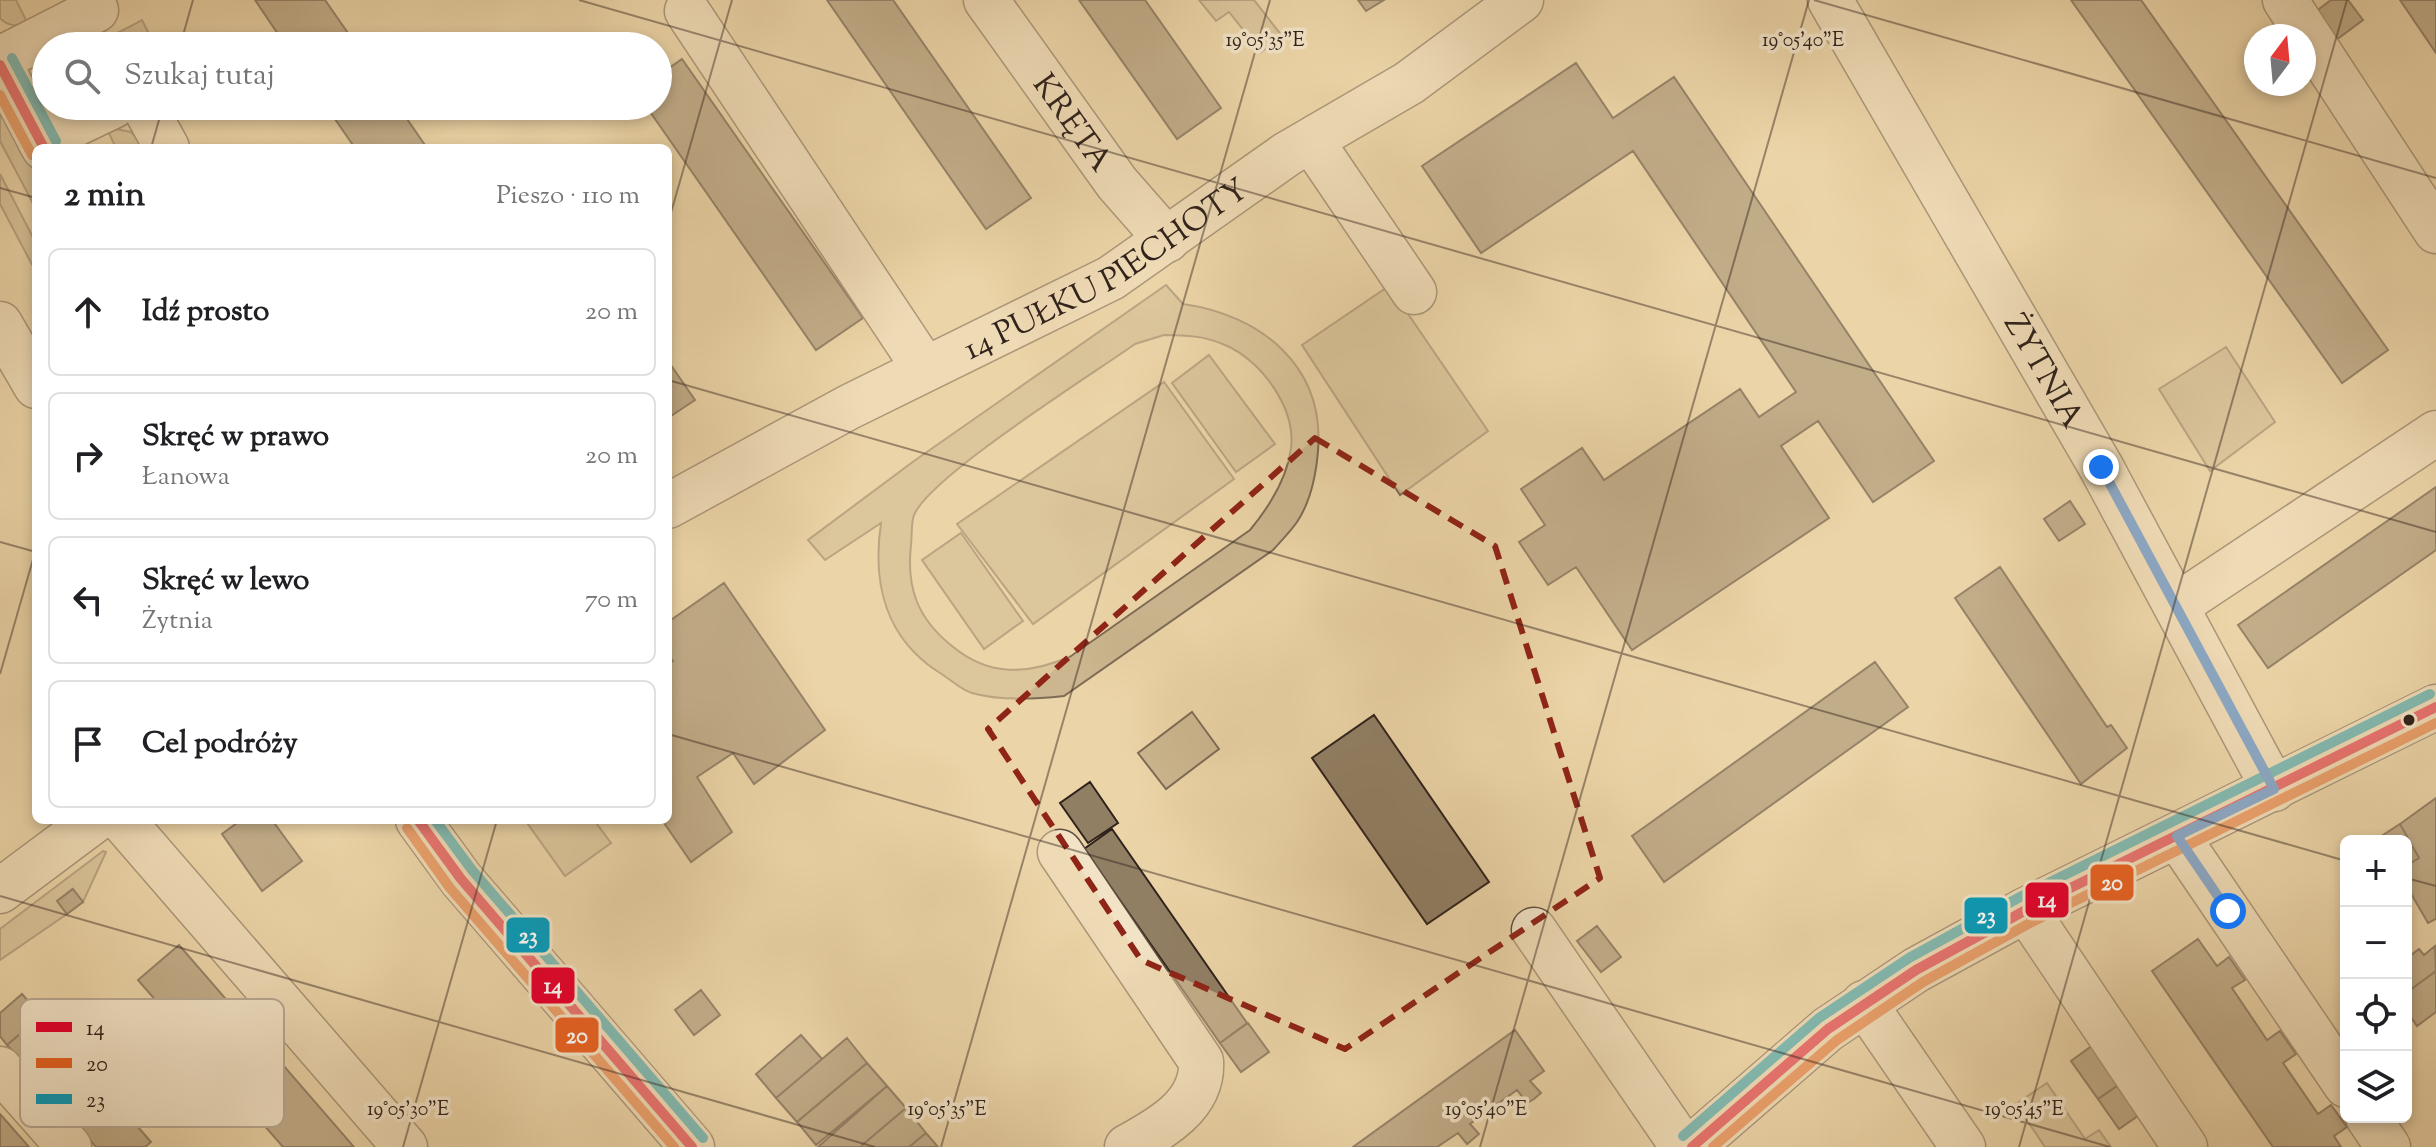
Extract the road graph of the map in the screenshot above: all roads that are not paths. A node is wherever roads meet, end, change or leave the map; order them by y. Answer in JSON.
{"nodes":[{"id":1,"x":91,"y":0,"type":"edge"},
{"id":2,"x":986,"y":0,"type":"edge"},
{"id":3,"x":1830,"y":0,"type":"edge"},
{"id":4,"x":2285,"y":0,"type":"edge"},
{"id":5,"x":1492,"y":8,"type":"edge"},
{"id":6,"x":687,"y":11,"type":"dead end"},
{"id":7,"x":55,"y":32,"type":"edge"},
{"id":8,"x":32,"y":45,"type":"edge"},
{"id":9,"x":0,"y":62,"type":"edge"},
{"id":10,"x":87,"y":120,"type":"edge"},
{"id":11,"x":152,"y":120,"type":"edge"},
{"id":12,"x":1318,"y":136,"type":"junction"},
{"id":13,"x":42,"y":144,"type":"edge"},
{"id":14,"x":165,"y":144,"type":"edge"},
{"id":15,"x":2436,"y":231,"type":"edge"},
{"id":16,"x":1167,"y":240,"type":"junction"},
{"id":17,"x":1414,"y":292,"type":"dead end"},
{"id":18,"x":0,"y":324,"type":"edge"},
{"id":19,"x":925,"y":369,"type":"junction"},
{"id":20,"x":32,"y":379,"type":"edge"},
{"id":21,"x":2436,"y":433,"type":"edge"},
{"id":22,"x":672,"y":504,"type":"edge"},
{"id":23,"x":2176,"y":606,"type":"junction"},
{"id":24,"x":2436,"y":707,"type":"edge"},
{"id":25,"x":2274,"y":789,"type":"junction"},
{"id":26,"x":90,"y":824,"type":"edge"},
{"id":27,"x":125,"y":824,"type":"edge"},
{"id":28,"x":421,"y":824,"type":"edge"},
{"id":29,"x":2177,"y":836,"type":"junction"},
{"id":30,"x":1060,"y":852,"type":"dead end"},
{"id":31,"x":0,"y":891,"type":"edge"},
{"id":32,"x":2026,"y":910,"type":"junction"},
{"id":33,"x":1534,"y":930,"type":"dead end"},
{"id":34,"x":277,"y":999,"type":"edge"},
{"id":35,"x":1864,"y":1003,"type":"junction"},
{"id":36,"x":284,"y":1007,"type":"edge"},
{"id":37,"x":0,"y":1069,"type":"edge"},
{"id":38,"x":2340,"y":1076,"type":"edge"},
{"id":39,"x":20,"y":1092,"type":"edge"},
{"id":40,"x":2372,"y":1123,"type":"edge"},
{"id":41,"x":51,"y":1127,"type":"edge"},
{"id":42,"x":69,"y":1147,"type":"edge"},
{"id":43,"x":405,"y":1147,"type":"edge"},
{"id":44,"x":692,"y":1147,"type":"edge"},
{"id":45,"x":1127,"y":1147,"type":"edge"},
{"id":46,"x":1683,"y":1147,"type":"edge"},
{"id":47,"x":1692,"y":1147,"type":"edge"},
{"id":48,"x":1963,"y":1147,"type":"edge"},
{"id":49,"x":2185,"y":1147,"type":"edge"},
{"id":50,"x":2388,"y":1147,"type":"edge"}],
"edges":[{"from":1,"to":7,"type":"street"},
{"from":2,"to":16,"type":"street","name":"KRĘTA"},
{"from":3,"to":23,"type":"street","name":"ŻYTNIA"},
{"from":4,"to":15,"type":"street"},
{"from":5,"to":12,"type":"street","name":"14 PUŁKU PIECHOTY"},
{"from":6,"to":19,"type":"street"},
{"from":8,"to":9,"type":"street"},
{"from":9,"to":13,"type":"street"},
{"from":10,"to":13,"type":"street"},
{"from":11,"to":14,"type":"street"},
{"from":12,"to":16,"type":"street","name":"14 PUŁKU PIECHOTY"},
{"from":12,"to":17,"type":"street"},
{"from":16,"to":19,"type":"street","name":"14 PUŁKU PIECHOTY"},
{"from":18,"to":20,"type":"street"},
{"from":19,"to":22,"type":"street","name":"14 PUŁKU PIECHOTY"},
{"from":21,"to":23,"type":"street"},
{"from":23,"to":25,"type":"street","name":"ŻYTNIA"},
{"from":24,"to":25,"type":"street"},
{"from":25,"to":29,"type":"street"},
{"from":26,"to":31,"type":"street"},
{"from":27,"to":34,"type":"street"},
{"from":28,"to":44,"type":"street"},
{"from":29,"to":32,"type":"street"},
{"from":29,"to":38,"type":"street"},
{"from":30,"to":45,"type":"street"},
{"from":32,"to":35,"type":"street"},
{"from":32,"to":49,"type":"street"},
{"from":33,"to":46,"type":"street"},
{"from":35,"to":47,"type":"street"},
{"from":35,"to":48,"type":"street"},
{"from":36,"to":43,"type":"street"},
{"from":37,"to":39,"type":"street"},
{"from":40,"to":50,"type":"street"},
{"from":41,"to":42,"type":"street"}]}
